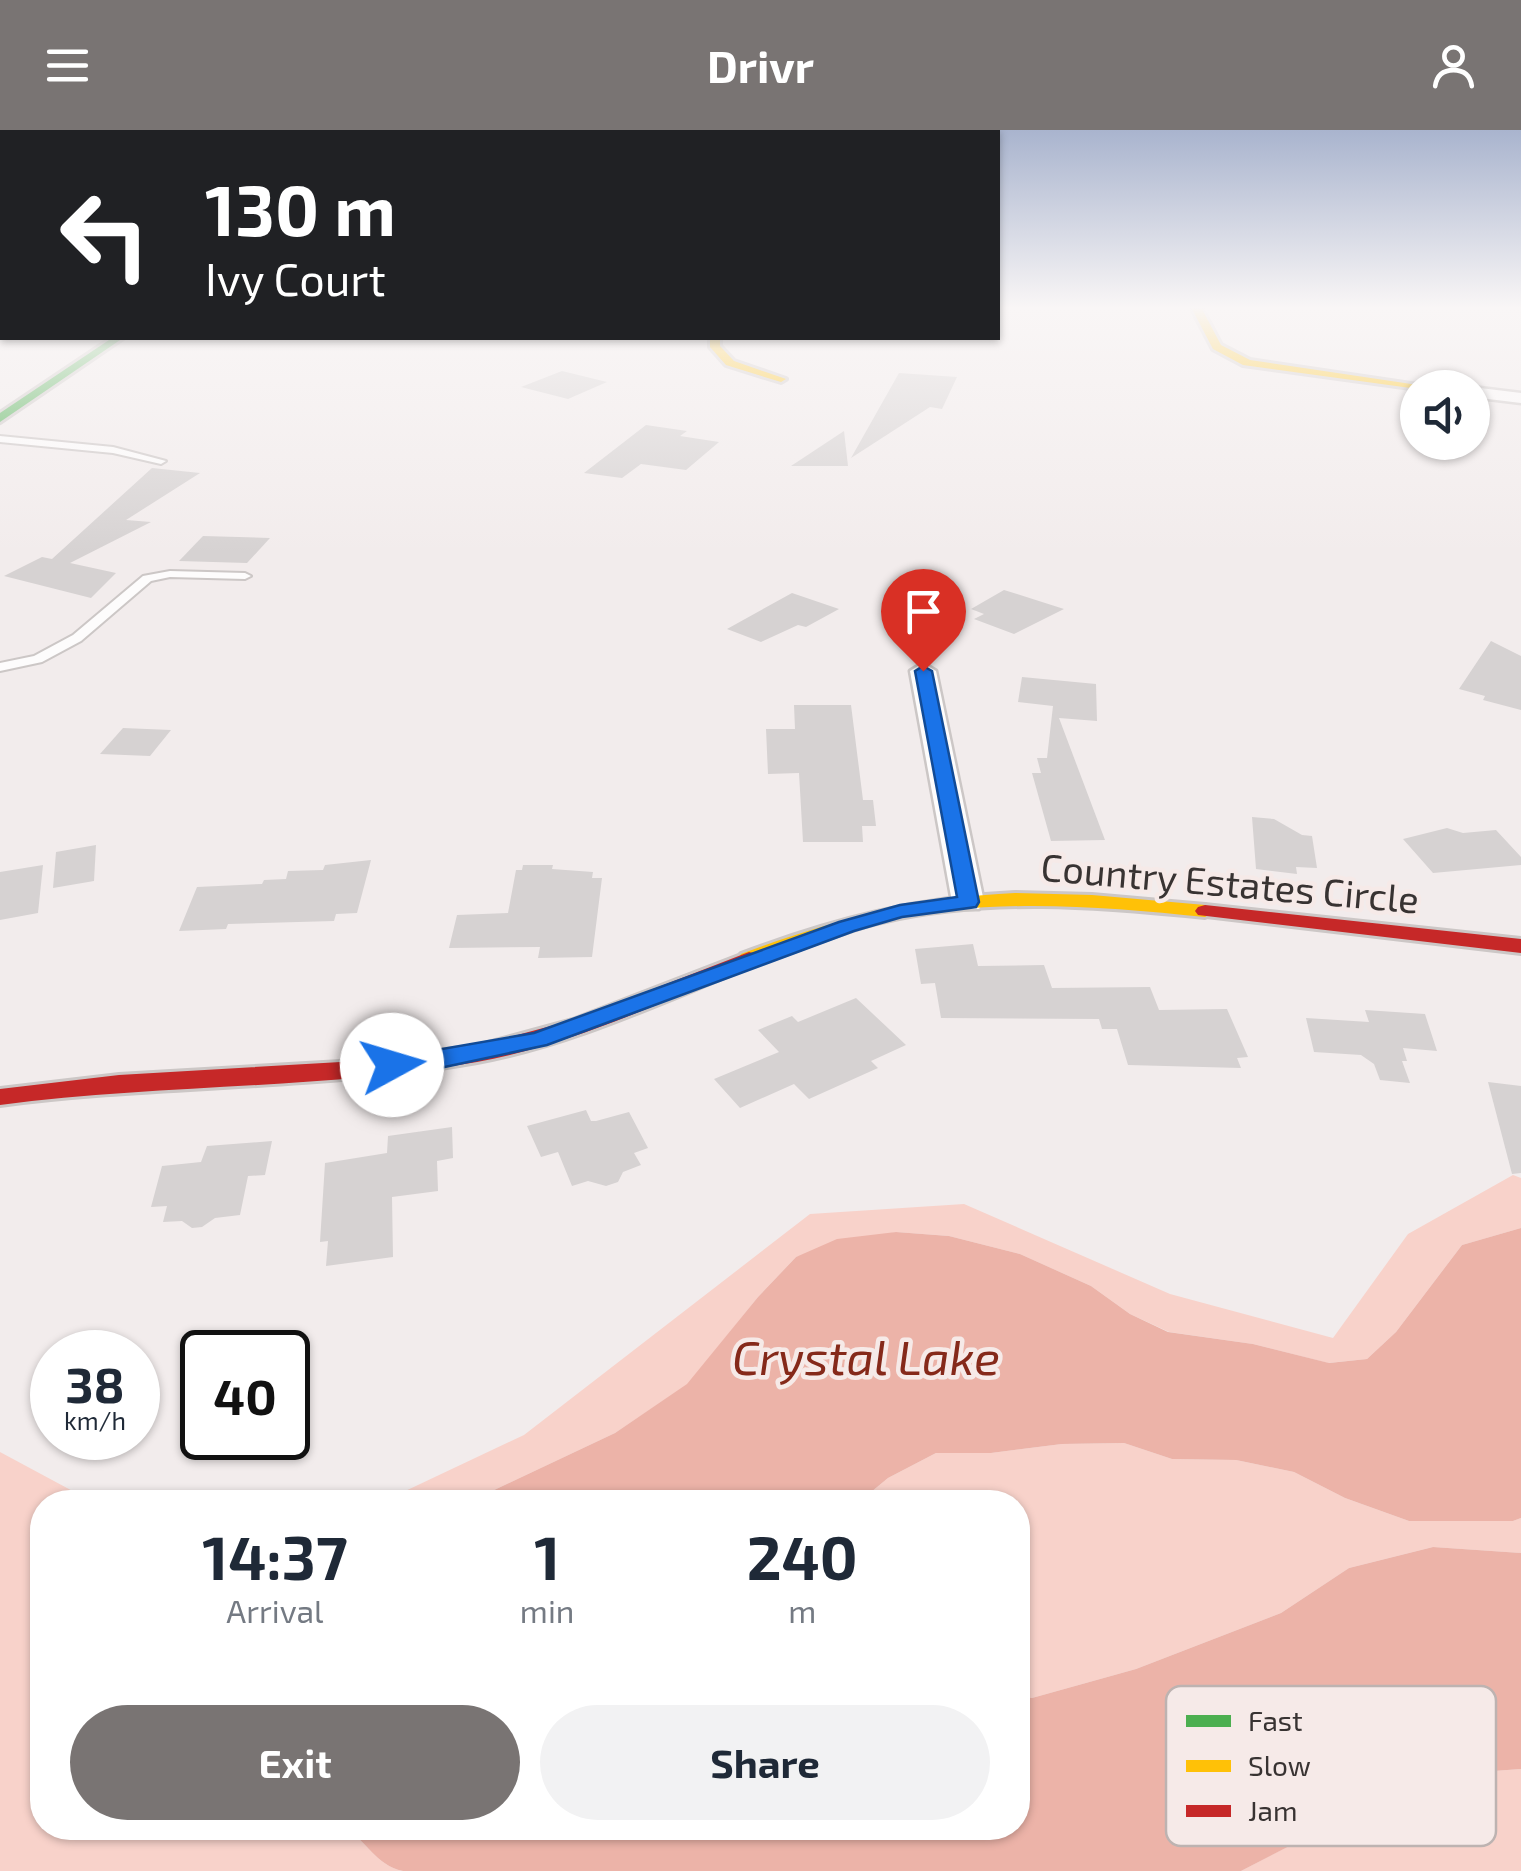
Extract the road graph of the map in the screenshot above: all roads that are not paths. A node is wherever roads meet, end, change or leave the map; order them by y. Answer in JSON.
{"nodes":[{"id":1,"x":41,"y":390,"type":"edge"},
{"id":2,"x":1490,"y":394,"type":"edge"},
{"id":3,"x":1521,"y":398,"type":"edge"},
{"id":4,"x":0,"y":418,"type":"edge"},
{"id":5,"x":0,"y":439,"type":"edge"},
{"id":6,"x":161,"y":461,"type":"dead end"},
{"id":7,"x":245,"y":576,"type":"dead end"},
{"id":8,"x":0,"y":668,"type":"edge"},
{"id":9,"x":923,"y":671,"type":"dead end"},
{"id":10,"x":968,"y":902,"type":"junction"},
{"id":11,"x":1521,"y":946,"type":"edge"},
{"id":12,"x":0,"y":1097,"type":"edge"}],
"edges":[{"from":1,"to":4,"type":"street"},
{"from":2,"to":3,"type":"street"},
{"from":5,"to":6,"type":"lane"},
{"from":7,"to":8,"type":"lane"},
{"from":9,"to":10,"type":"street"},
{"from":10,"to":11,"type":"street","name":"Country Estates Circle"},
{"from":10,"to":12,"type":"street","name":"Country Estates Circle"}]}
